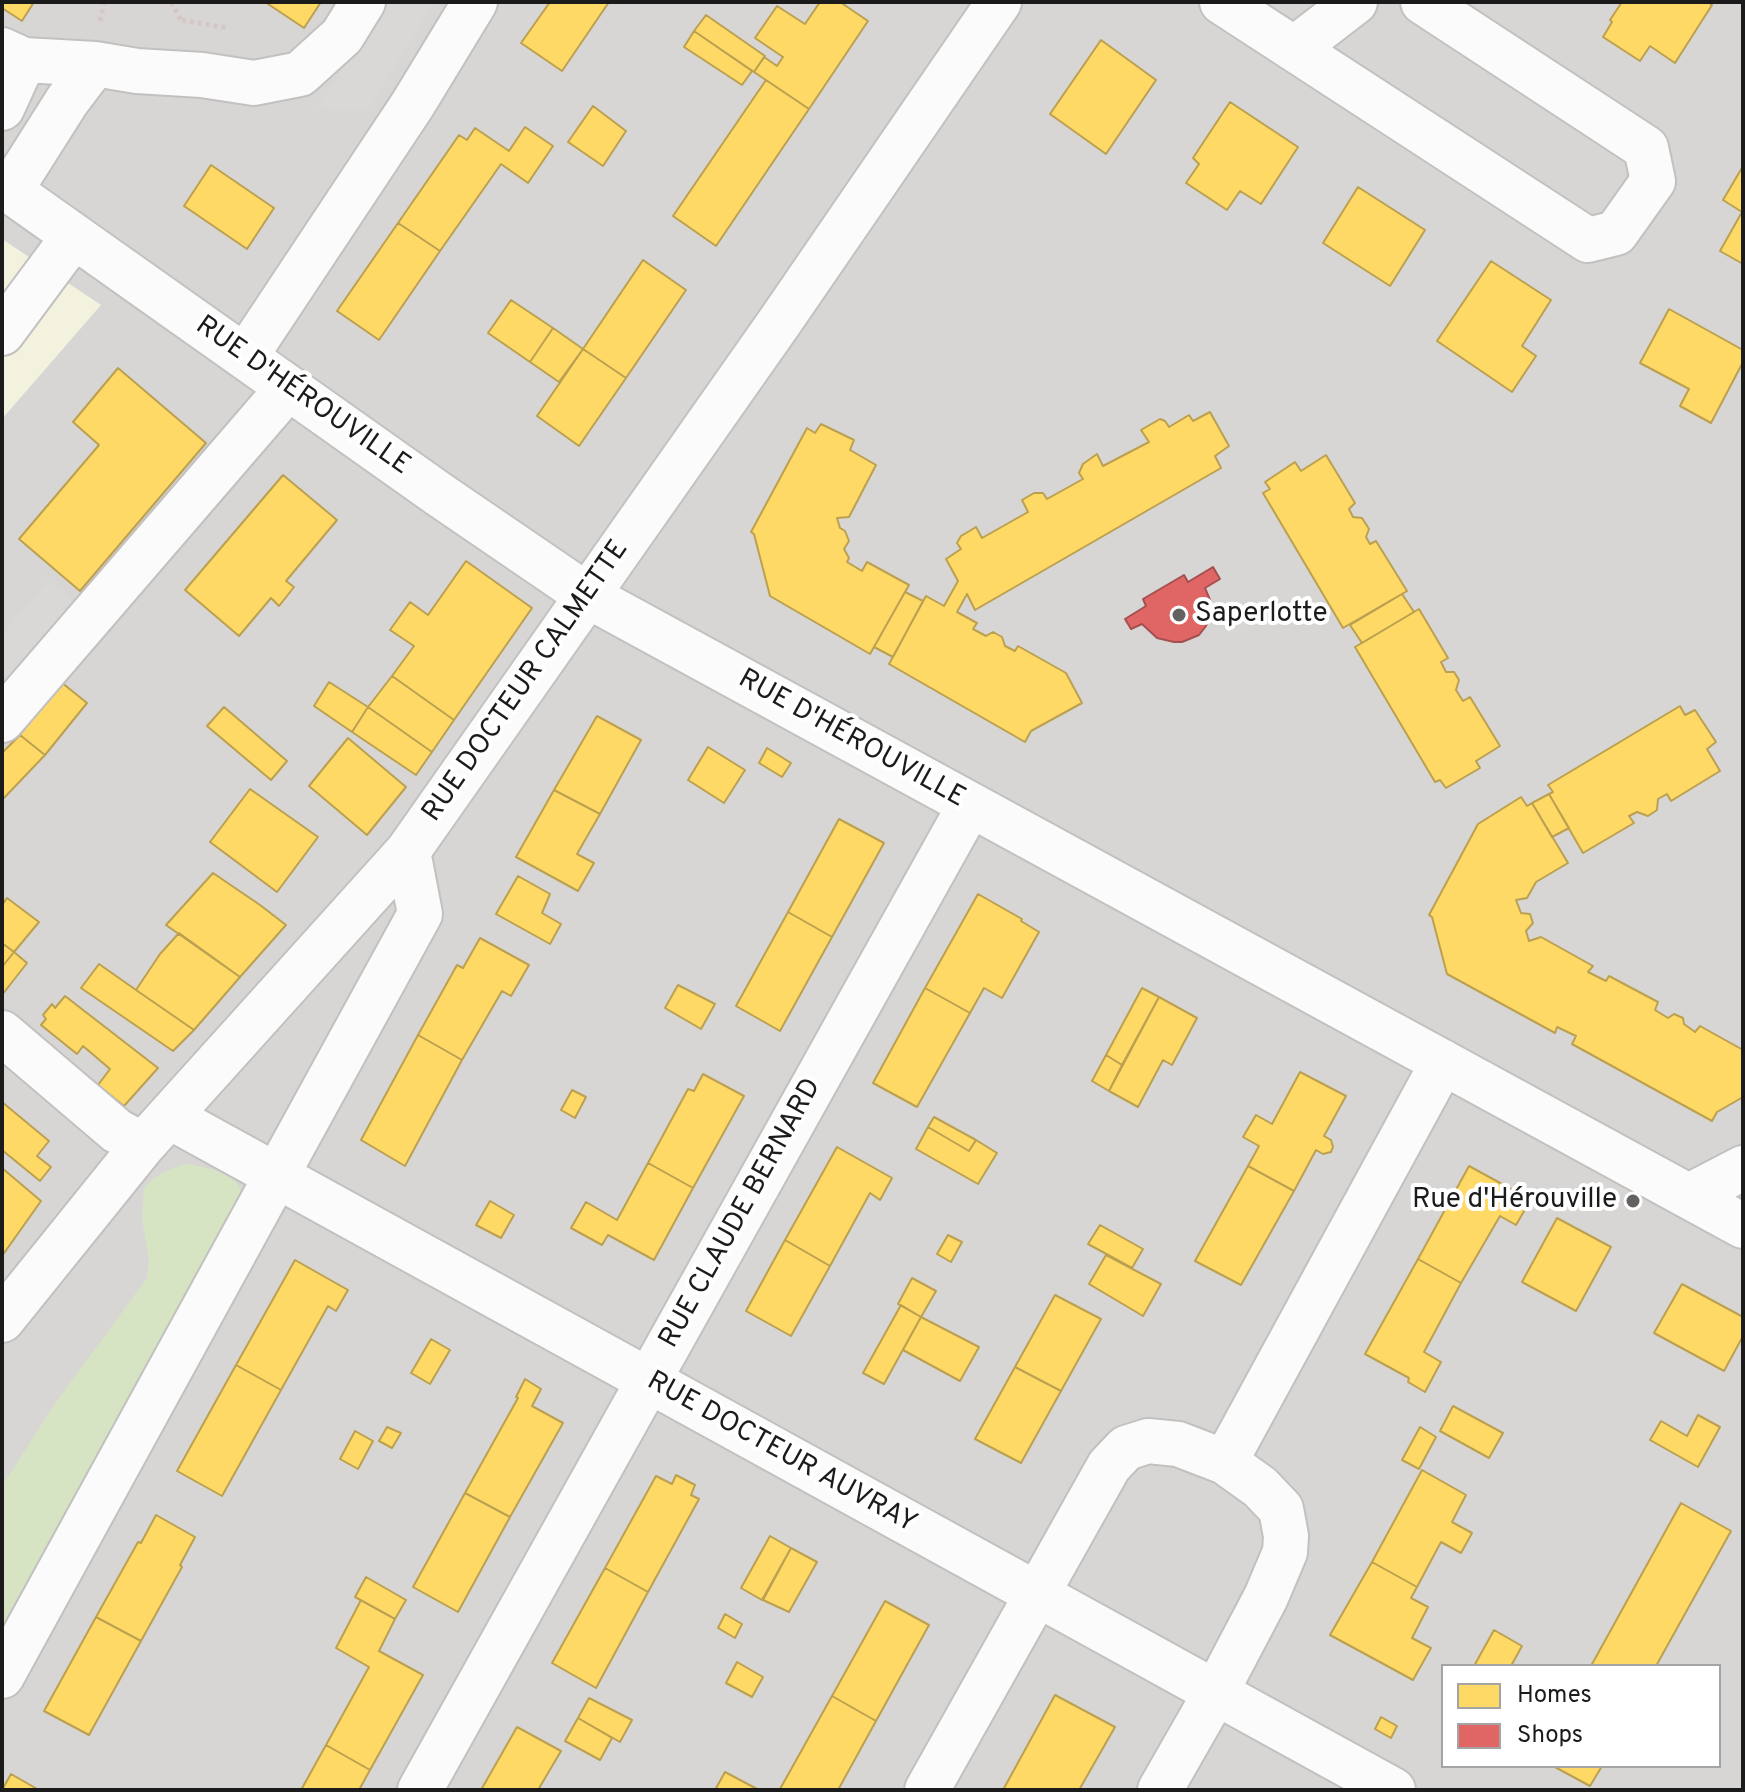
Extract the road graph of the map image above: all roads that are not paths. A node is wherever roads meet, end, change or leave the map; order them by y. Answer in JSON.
{"nodes":[{"id":1,"x":363,"y":2,"type":"edge"},
{"id":2,"x":475,"y":2,"type":"edge"},
{"id":3,"x":999,"y":2,"type":"edge"},
{"id":4,"x":1222,"y":2,"type":"edge"},
{"id":5,"x":1355,"y":2,"type":"edge"},
{"id":6,"x":1423,"y":2,"type":"edge"},
{"id":7,"x":1294,"y":49,"type":"junction"},
{"id":8,"x":13,"y":55,"type":"edge"},
{"id":9,"x":95,"y":64,"type":"junction"},
{"id":10,"x":2,"y":108,"type":"edge"},
{"id":11,"x":6,"y":188,"type":"edge"},
{"id":12,"x":74,"y":236,"type":"junction"},
{"id":13,"x":2,"y":333,"type":"edge"},
{"id":14,"x":245,"y":357,"type":"junction"},
{"id":15,"x":288,"y":388,"type":"junction"},
{"id":16,"x":588,"y":596,"type":"junction"},
{"id":17,"x":2,"y":720,"type":"edge"},
{"id":18,"x":970,"y":805,"type":"junction"},
{"id":19,"x":408,"y":851,"type":"junction"},
{"id":20,"x":2,"y":1033,"type":"edge"},
{"id":21,"x":1443,"y":1062,"type":"junction"},
{"id":22,"x":156,"y":1131,"type":"junction"},
{"id":23,"x":1743,"y":1168,"type":"edge"},
{"id":24,"x":277,"y":1176,"type":"junction"},
{"id":25,"x":1689,"y":1196,"type":"junction"},
{"id":26,"x":1743,"y":1226,"type":"edge"},
{"id":27,"x":2,"y":1320,"type":"edge"},
{"id":28,"x":648,"y":1380,"type":"junction"},
{"id":29,"x":1225,"y":1462,"type":"junction"},
{"id":30,"x":1036,"y":1594,"type":"junction"},
{"id":31,"x":2,"y":1676,"type":"edge"},
{"id":32,"x":1216,"y":1692,"type":"junction"},
{"id":33,"x":420,"y":1790,"type":"edge"},
{"id":34,"x":927,"y":1790,"type":"edge"},
{"id":35,"x":1160,"y":1790,"type":"edge"},
{"id":36,"x":1393,"y":1790,"type":"edge"}],
"edges":[{"from":1,"to":9,"type":"street"},
{"from":2,"to":14,"type":"street"},
{"from":3,"to":16,"type":"street","name":"RUE DOCTEUR CALMETTE"},
{"from":4,"to":7,"type":"street"},
{"from":5,"to":7,"type":"street"},
{"from":6,"to":7,"type":"street"},
{"from":8,"to":9,"type":"street"},
{"from":8,"to":10,"type":"street"},
{"from":9,"to":11,"type":"street"},
{"from":11,"to":12,"type":"street","name":"RUE D'HÉROUVILLE"},
{"from":12,"to":13,"type":"street"},
{"from":12,"to":14,"type":"street","name":"RUE D'HÉROUVILLE"},
{"from":14,"to":15,"type":"street","name":"RUE D'HÉROUVILLE"},
{"from":15,"to":16,"type":"street","name":"RUE D'HÉROUVILLE"},
{"from":15,"to":17,"type":"street"},
{"from":16,"to":18,"type":"street","name":"RUE D'HÉROUVILLE"},
{"from":16,"to":19,"type":"street","name":"RUE DOCTEUR CALMETTE"},
{"from":18,"to":21,"type":"street","name":"RUE D'HÉROUVILLE"},
{"from":18,"to":28,"type":"street","name":"RUE CLAUDE BERNARD"},
{"from":19,"to":22,"type":"street","name":"RUE DOCTEUR CALMETTE"},
{"from":19,"to":24,"type":"street"},
{"from":20,"to":22,"type":"street","name":"RUE DOCTEUR AUVRAY"},
{"from":21,"to":25,"type":"street","name":"RUE D'HÉROUVILLE"},
{"from":21,"to":29,"type":"street"},
{"from":22,"to":24,"type":"street","name":"RUE DOCTEUR AUVRAY"},
{"from":22,"to":27,"type":"street","name":"RUE DOCTEUR CALMETTE"},
{"from":23,"to":25,"type":"street"},
{"from":24,"to":28,"type":"street","name":"RUE DOCTEUR AUVRAY"},
{"from":24,"to":31,"type":"street"},
{"from":25,"to":26,"type":"street","name":"RUE D'HÉROUVILLE"},
{"from":28,"to":30,"type":"street","name":"RUE DOCTEUR AUVRAY"},
{"from":28,"to":33,"type":"street","name":"RUE CLAUDE BERNARD"},
{"from":29,"to":30,"type":"street"},
{"from":29,"to":32,"type":"street"},
{"from":30,"to":32,"type":"street","name":"RUE DOCTEUR AUVRAY"},
{"from":30,"to":34,"type":"street"},
{"from":32,"to":35,"type":"street"},
{"from":32,"to":36,"type":"street","name":"RUE DOCTEUR AUVRAY"}]}
